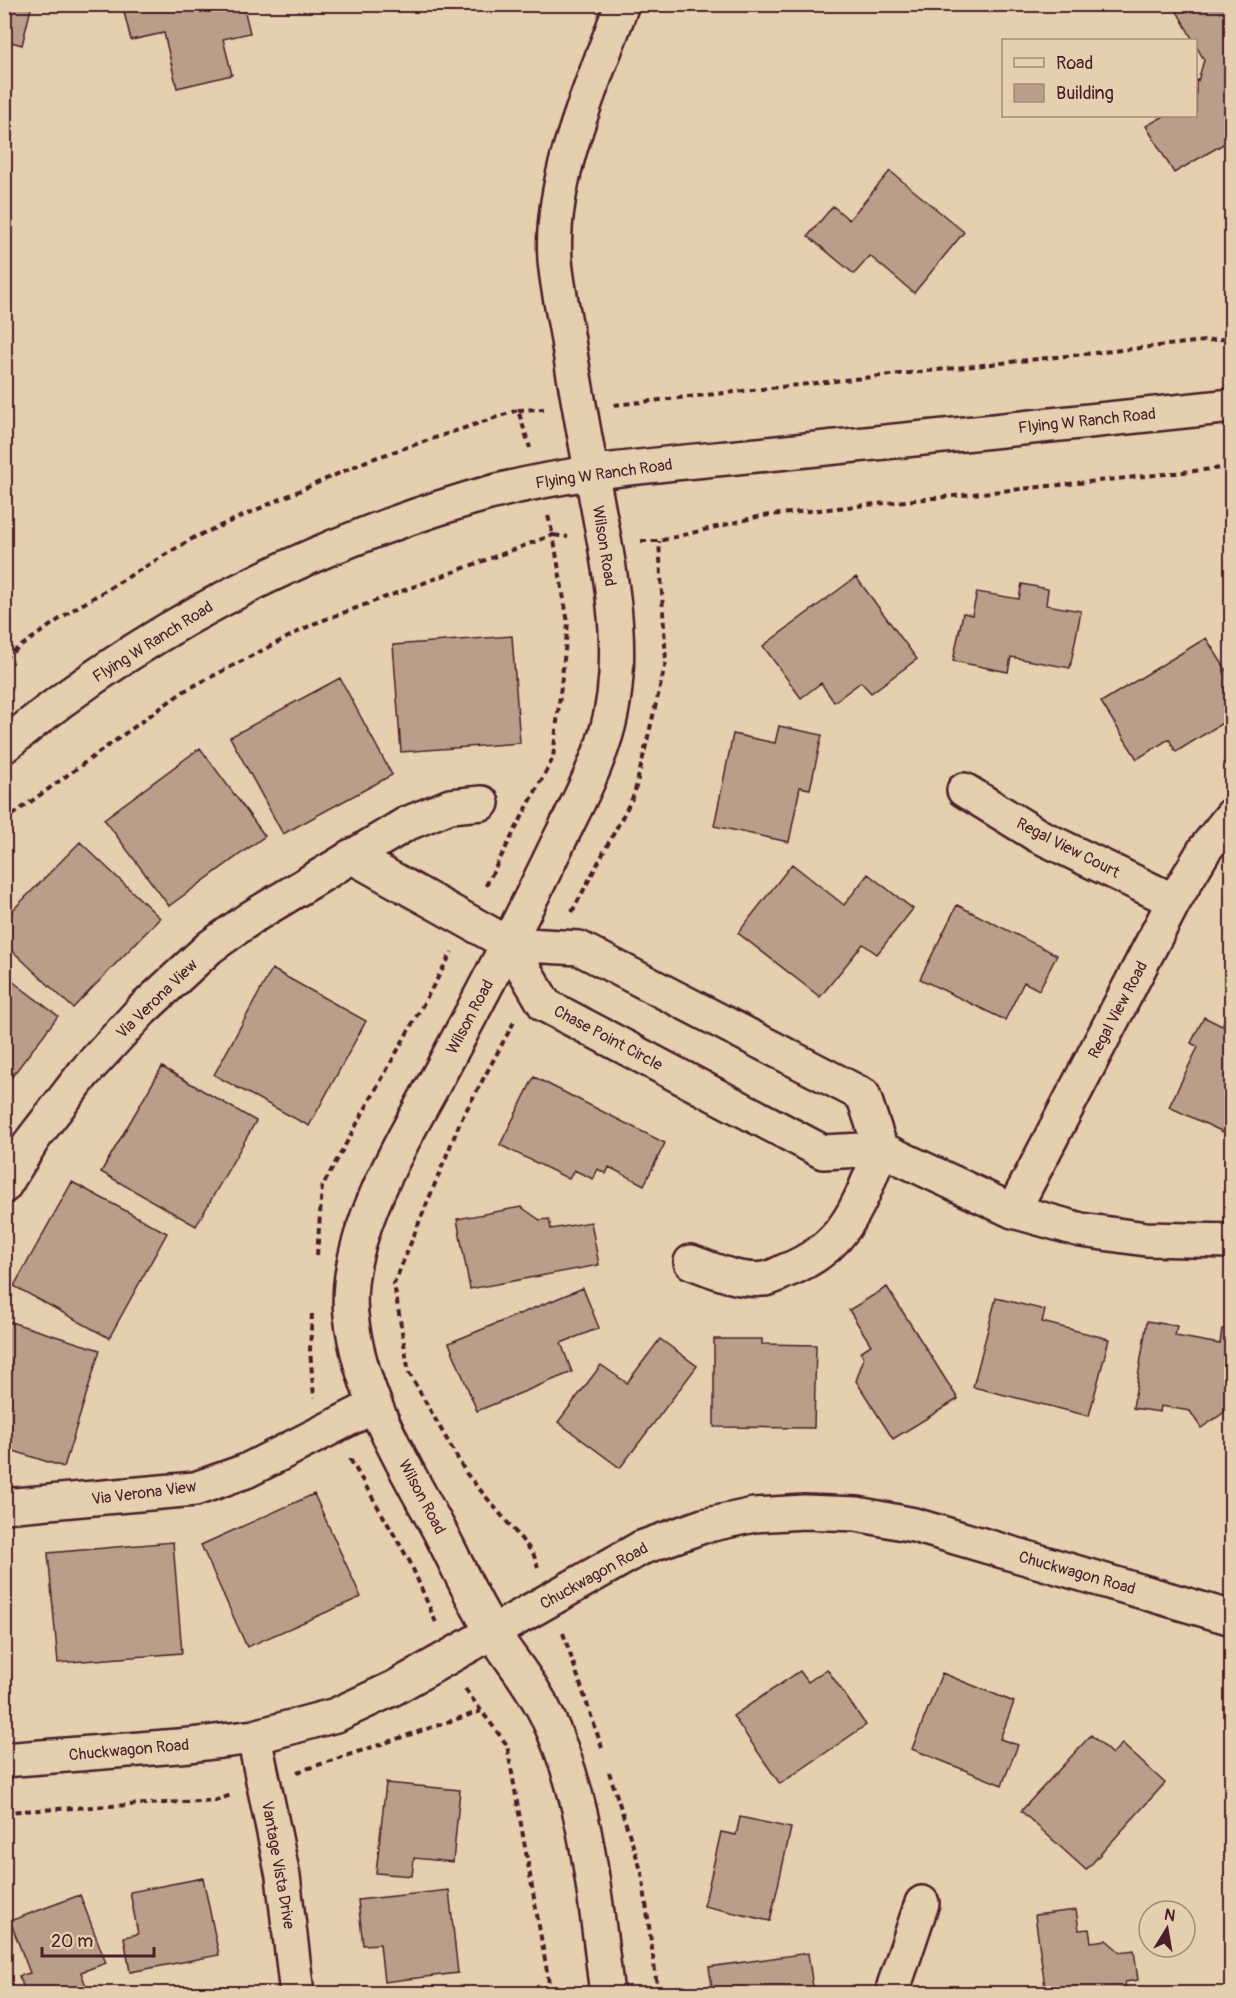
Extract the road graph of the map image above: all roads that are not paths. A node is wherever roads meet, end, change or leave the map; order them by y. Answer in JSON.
{"nodes":[{"id":1,"x":622,"y":4,"type":"edge"},
{"id":2,"x":1232,"y":406,"type":"edge"},
{"id":3,"x":592,"y":473,"type":"junction"},
{"id":4,"x":4,"y":746,"type":"edge"},
{"id":5,"x":964,"y":790,"type":"dead end"},
{"id":6,"x":482,"y":803,"type":"dead end"},
{"id":7,"x":1232,"y":814,"type":"edge"},
{"id":8,"x":351,"y":856,"type":"junction"},
{"id":9,"x":1174,"y":901,"type":"junction"},
{"id":10,"x":509,"y":944,"type":"junction"},
{"id":11,"x":881,"y":1149,"type":"junction"},
{"id":12,"x":4,"y":1186,"type":"edge"},
{"id":13,"x":1013,"y":1211,"type":"junction"},
{"id":14,"x":1232,"y":1241,"type":"edge"},
{"id":15,"x":691,"y":1262,"type":"dead end"},
{"id":16,"x":374,"y":1406,"type":"junction"},
{"id":17,"x":4,"y":1506,"type":"edge"},
{"id":18,"x":1232,"y":1618,"type":"edge"},
{"id":19,"x":493,"y":1632,"type":"junction"},
{"id":20,"x":255,"y":1737,"type":"junction"},
{"id":21,"x":4,"y":1760,"type":"edge"},
{"id":22,"x":922,"y":1903,"type":"dead end"},
{"id":23,"x":297,"y":1994,"type":"edge"},
{"id":24,"x":607,"y":1994,"type":"edge"},
{"id":25,"x":895,"y":1994,"type":"edge"}],
"edges":[{"from":1,"to":3,"type":"street","name":"Wilson Road"},
{"from":2,"to":3,"type":"street","name":"Flying W Ranch Road"},
{"from":3,"to":4,"type":"street","name":"Flying W Ranch Road"},
{"from":3,"to":10,"type":"street","name":"Wilson Road"},
{"from":5,"to":9,"type":"street","name":"Regal View Court"},
{"from":6,"to":8,"type":"street","name":"Via Verona View"},
{"from":7,"to":9,"type":"street","name":"Regal View Road"},
{"from":8,"to":10,"type":"street"},
{"from":8,"to":12,"type":"street","name":"Via Verona View"},
{"from":9,"to":13,"type":"street","name":"Regal View Road"},
{"from":10,"to":11,"type":"street","name":"Chase Point Circle"},
{"from":10,"to":11,"type":"street"},
{"from":10,"to":16,"type":"street","name":"Wilson Road"},
{"from":11,"to":13,"type":"street","name":"Chase Point Circle"},
{"from":11,"to":15,"type":"street"},
{"from":13,"to":14,"type":"street","name":"Chase Point Circle"},
{"from":16,"to":17,"type":"street","name":"Via Verona View"},
{"from":16,"to":19,"type":"street","name":"Wilson Road"},
{"from":18,"to":19,"type":"street","name":"Chuckwagon Road"},
{"from":19,"to":20,"type":"street","name":"Chuckwagon Road"},
{"from":19,"to":24,"type":"street","name":"Wilson Road"},
{"from":20,"to":21,"type":"street","name":"Chuckwagon Road"},
{"from":20,"to":23,"type":"street","name":"Vantage Vista Drive"},
{"from":22,"to":25,"type":"street"}]}
